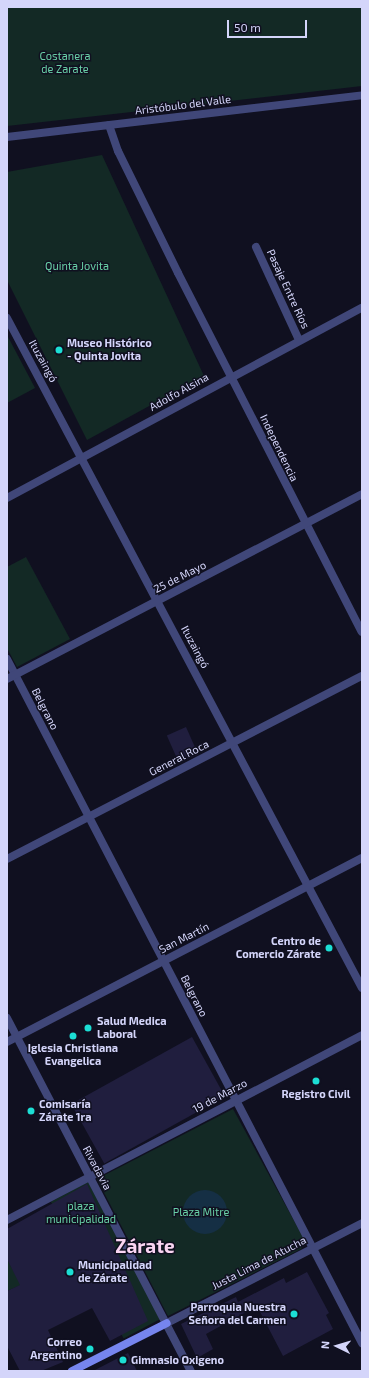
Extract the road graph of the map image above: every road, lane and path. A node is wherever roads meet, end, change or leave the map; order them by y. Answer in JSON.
{"nodes":[{"id":1,"x":362,"y":95,"type":"edge"},
{"id":2,"x":109,"y":125,"type":"junction"},
{"id":3,"x":7,"y":137,"type":"edge"},
{"id":4,"x":256,"y":247,"type":"dead end"},
{"id":5,"x":362,"y":308,"type":"edge"},
{"id":6,"x":7,"y":318,"type":"edge"},
{"id":7,"x":299,"y":340,"type":"junction"},
{"id":8,"x":232,"y":376,"type":"junction"},
{"id":9,"x":83,"y":457,"type":"junction"},
{"id":10,"x":362,"y":494,"type":"edge"},
{"id":11,"x":7,"y":498,"type":"edge"},
{"id":12,"x":305,"y":525,"type":"junction"},
{"id":13,"x":158,"y":600,"type":"junction"},
{"id":14,"x":362,"y":632,"type":"edge"},
{"id":15,"x":7,"y":659,"type":"edge"},
{"id":16,"x":15,"y":675,"type":"junction"},
{"id":17,"x":362,"y":676,"type":"edge"},
{"id":18,"x":7,"y":679,"type":"edge"},
{"id":19,"x":233,"y":743,"type":"junction"},
{"id":20,"x":89,"y":817,"type":"junction"},
{"id":21,"x":362,"y":858,"type":"edge"},
{"id":22,"x":7,"y":859,"type":"edge"},
{"id":23,"x":308,"y":886,"type":"junction"},
{"id":24,"x":163,"y":961,"type":"junction"},
{"id":25,"x":362,"y":988,"type":"edge"},
{"id":26,"x":7,"y":1018,"type":"edge"},
{"id":27,"x":362,"y":1035,"type":"edge"},
{"id":28,"x":17,"y":1037,"type":"junction"},
{"id":29,"x":7,"y":1042,"type":"edge"},
{"id":30,"x":236,"y":1100,"type":"junction"},
{"id":31,"x":89,"y":1178,"type":"junction"},
{"id":32,"x":7,"y":1220,"type":"edge"},
{"id":33,"x":362,"y":1223,"type":"edge"},
{"id":34,"x":313,"y":1247,"type":"junction"},
{"id":35,"x":167,"y":1324,"type":"junction"},
{"id":36,"x":362,"y":1343,"type":"edge"},
{"id":37,"x":72,"y":1371,"type":"edge"},
{"id":38,"x":191,"y":1371,"type":"edge"}],
"edges":[{"from":1,"to":2,"type":"street","name":"Aristóbulo del Valle"},
{"from":2,"to":3,"type":"street","name":"Aristóbulo del Valle"},
{"from":2,"to":8,"type":"street","name":"Independencia"},
{"from":4,"to":7,"type":"street","name":"Pasaje Entre Ríos"},
{"from":5,"to":7,"type":"street","name":"Adolfo Alsina"},
{"from":6,"to":9,"type":"street","name":"Ituzaingó"},
{"from":7,"to":8,"type":"street","name":"Adolfo Alsina"},
{"from":8,"to":9,"type":"street","name":"Adolfo Alsina"},
{"from":8,"to":12,"type":"street","name":"Independencia"},
{"from":9,"to":11,"type":"street","name":"Adolfo Alsina"},
{"from":9,"to":13,"type":"street","name":"Ituzaingó"},
{"from":10,"to":12,"type":"street","name":"25 de Mayo"},
{"from":12,"to":13,"type":"street","name":"25 de Mayo"},
{"from":12,"to":14,"type":"street","name":"Independencia"},
{"from":13,"to":16,"type":"street","name":"25 de Mayo"},
{"from":13,"to":19,"type":"street","name":"Ituzaingó"},
{"from":15,"to":16,"type":"street","name":"Belgrano"},
{"from":16,"to":18,"type":"street","name":"25 de Mayo"},
{"from":16,"to":20,"type":"street","name":"Belgrano"},
{"from":17,"to":19,"type":"street","name":"General Roca"},
{"from":19,"to":20,"type":"street","name":"General Roca"},
{"from":19,"to":23,"type":"street","name":"Ituzaingó"},
{"from":20,"to":22,"type":"street","name":"General Roca"},
{"from":20,"to":24,"type":"street","name":"Belgrano"},
{"from":21,"to":23,"type":"street","name":"San Martín"},
{"from":23,"to":24,"type":"street","name":"San Martín"},
{"from":23,"to":25,"type":"street","name":"Ituzaingó"},
{"from":24,"to":28,"type":"street","name":"San Martín"},
{"from":24,"to":30,"type":"street","name":"Belgrano"},
{"from":26,"to":28,"type":"street","name":"Rivadavia"},
{"from":27,"to":30,"type":"street","name":"19 de Marzo"},
{"from":28,"to":29,"type":"street","name":"San Martín"},
{"from":28,"to":31,"type":"street","name":"Rivadavia"},
{"from":30,"to":31,"type":"street","name":"19 de Marzo"},
{"from":30,"to":34,"type":"street","name":"Belgrano"},
{"from":31,"to":32,"type":"street","name":"19 de Marzo"},
{"from":31,"to":35,"type":"street","name":"Rivadavia"},
{"from":33,"to":34,"type":"street","name":"Justa Lima de Atucha"},
{"from":34,"to":35,"type":"street","name":"Justa Lima de Atucha"},
{"from":34,"to":36,"type":"street","name":"Belgrano"},
{"from":35,"to":37,"type":"street"},
{"from":35,"to":38,"type":"street","name":"Rivadavia"}]}
